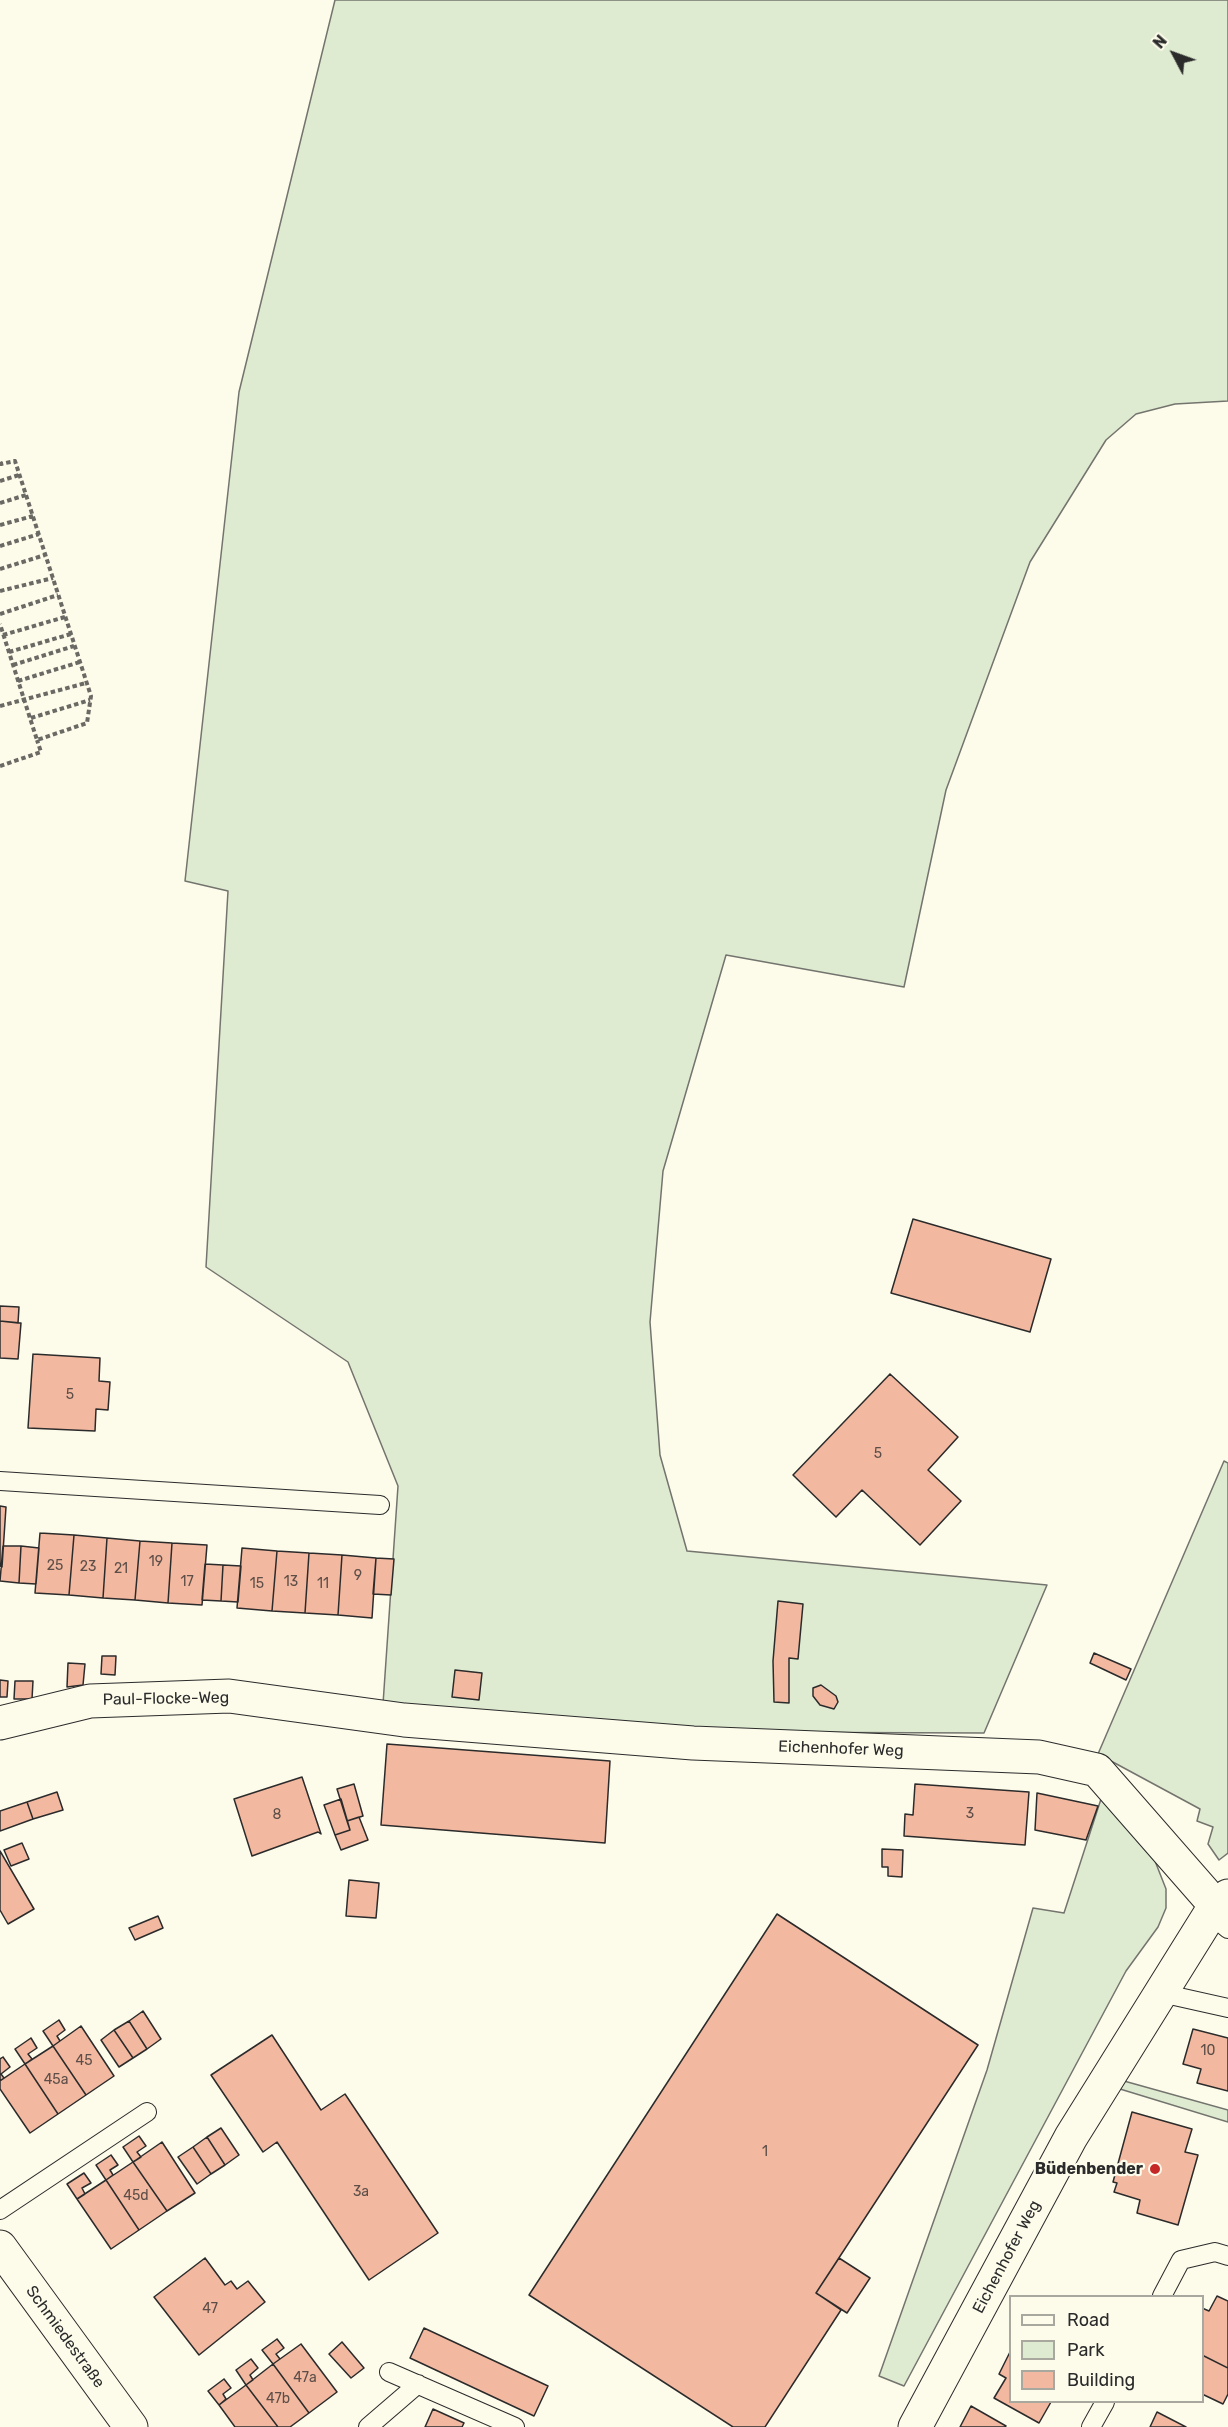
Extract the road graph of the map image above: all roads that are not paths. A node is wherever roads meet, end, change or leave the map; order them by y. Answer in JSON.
{"nodes":[{"id":1,"x":0,"y":1481,"type":"edge"},
{"id":2,"x":380,"y":1505,"type":"dead end"},
{"id":3,"x":404,"y":1720,"type":"joint"},
{"id":4,"x":0,"y":1724,"type":"edge"},
{"id":5,"x":1220,"y":1912,"type":"edge"},
{"id":6,"x":1161,"y":1993,"type":"junction"},
{"id":7,"x":1228,"y":2008,"type":"edge"},
{"id":8,"x":147,"y":2112,"type":"dead end"},
{"id":9,"x":0,"y":2210,"type":"edge"},
{"id":10,"x":0,"y":2247,"type":"edge"},
{"id":11,"x":1228,"y":2256,"type":"edge"},
{"id":12,"x":1163,"y":2295,"type":"edge"},
{"id":13,"x":389,"y":2372,"type":"dead end"},
{"id":14,"x":418,"y":2384,"type":"junction"},
{"id":15,"x":1104,"y":2403,"type":"edge"},
{"id":16,"x":131,"y":2427,"type":"edge"},
{"id":17,"x":368,"y":2427,"type":"edge"},
{"id":18,"x":515,"y":2427,"type":"edge"},
{"id":19,"x":915,"y":2427,"type":"edge"},
{"id":20,"x":1091,"y":2427,"type":"edge"}],
"edges":[{"from":1,"to":2,"type":"lane"},
{"from":3,"to":4,"type":"street","name":"Paul-Flocke-Weg"},
{"from":3,"to":5,"type":"street","name":"Eichenhofer Weg"},
{"from":5,"to":6,"type":"street","name":"Eichenhofer Weg"},
{"from":6,"to":7,"type":"lane"},
{"from":6,"to":19,"type":"street","name":"Eichenhofer Weg"},
{"from":8,"to":9,"type":"lane"},
{"from":10,"to":16,"type":"street","name":"Schmiedestraße"},
{"from":11,"to":12,"type":"lane"},
{"from":13,"to":14,"type":"lane"},
{"from":14,"to":17,"type":"lane"},
{"from":14,"to":18,"type":"lane"},
{"from":15,"to":20,"type":"lane"}]}
